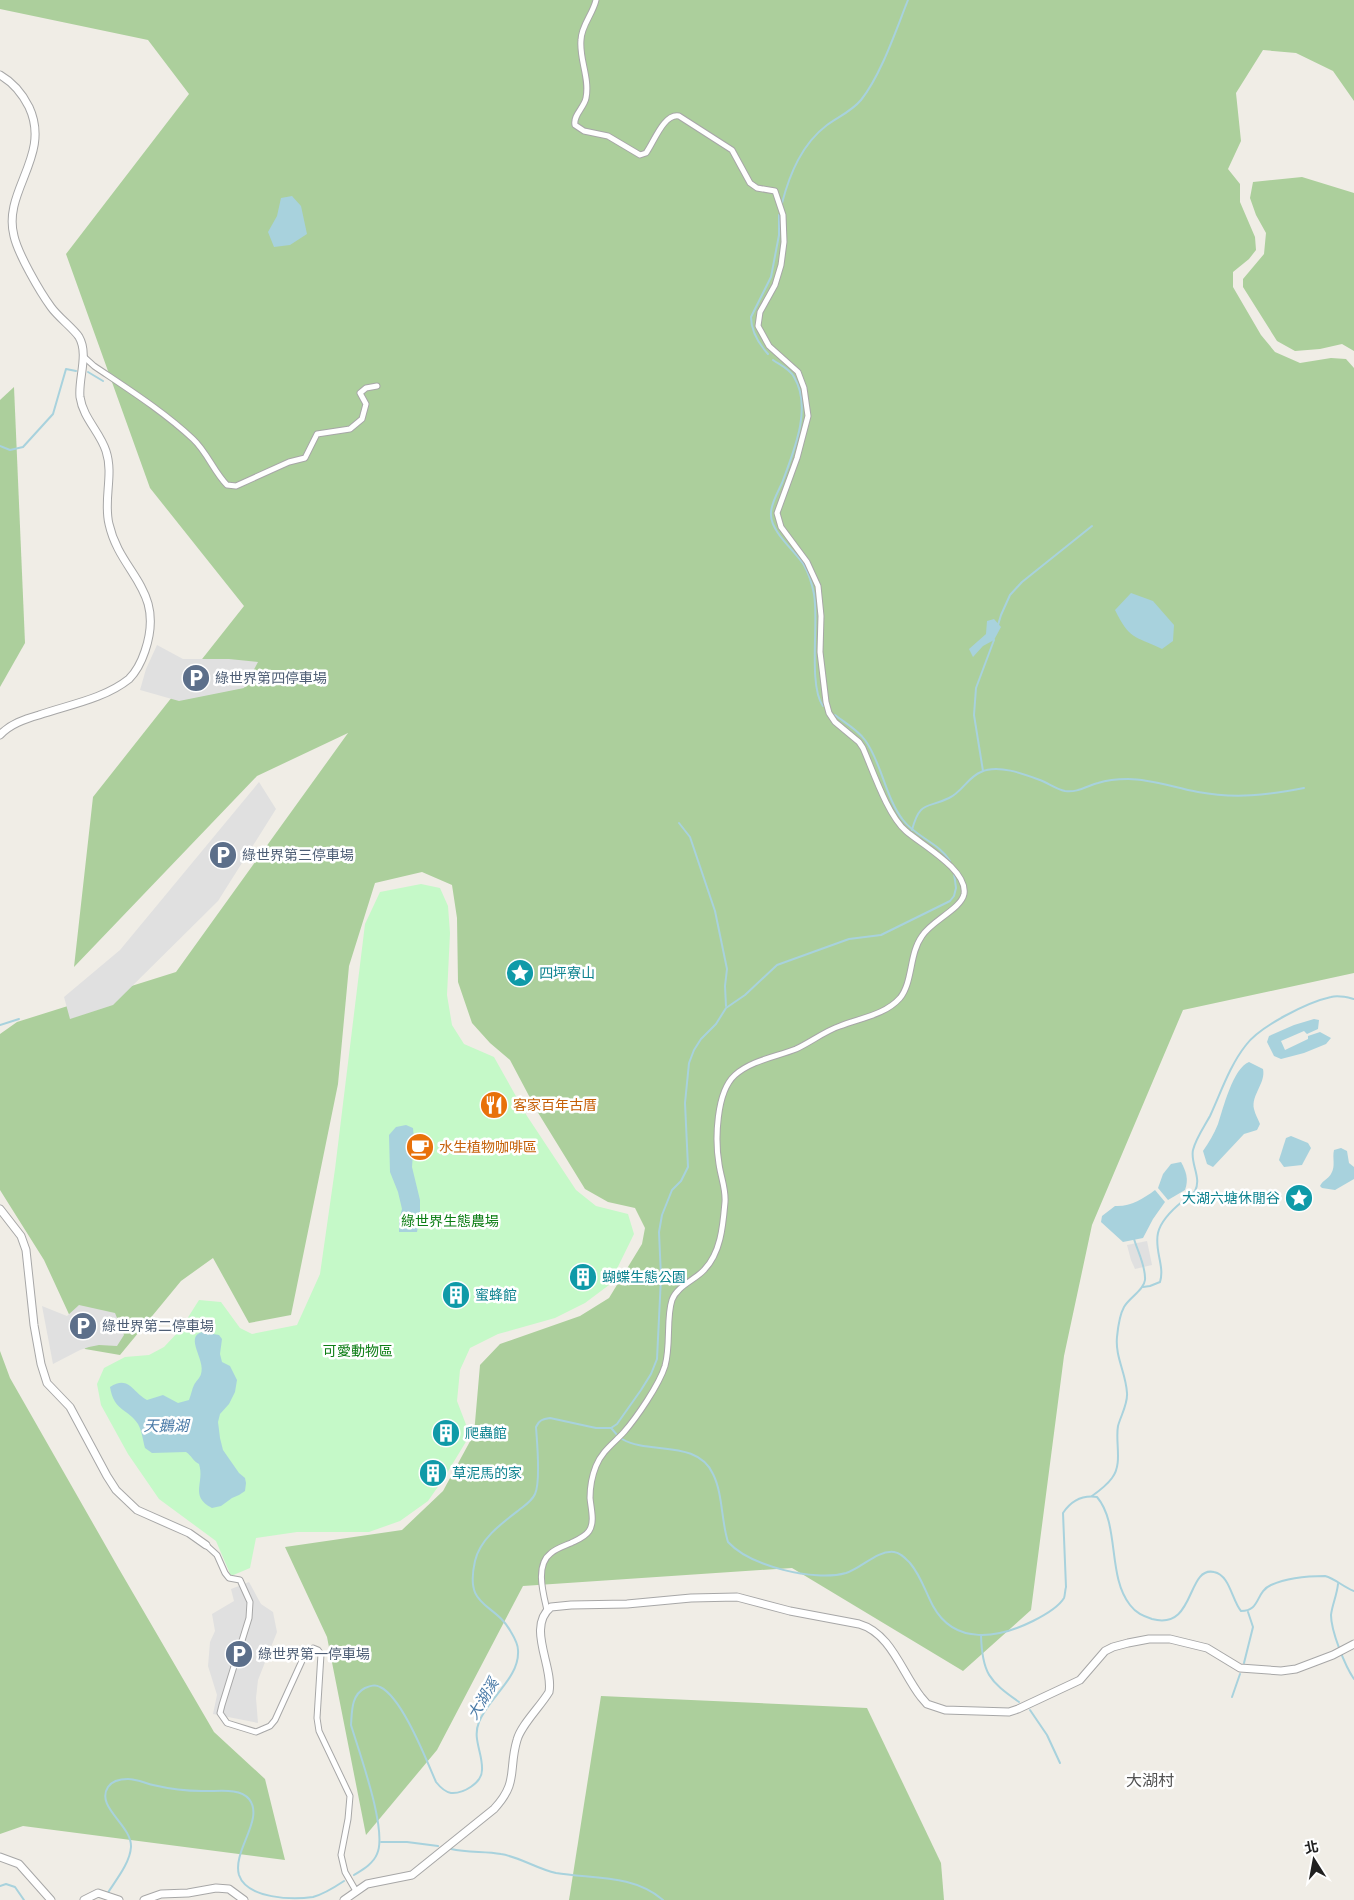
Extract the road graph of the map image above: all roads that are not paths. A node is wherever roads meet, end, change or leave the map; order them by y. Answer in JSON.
{"nodes":[{"id":1,"x":596,"y":0,"type":"edge"},
{"id":2,"x":0,"y":75,"type":"edge"},
{"id":3,"x":82,"y":356,"type":"junction"},
{"id":4,"x":377,"y":386,"type":"dead end"},
{"id":5,"x":0,"y":735,"type":"edge"},
{"id":6,"x":0,"y":1209,"type":"edge"},
{"id":7,"x":206,"y":1545,"type":"joint"},
{"id":8,"x":548,"y":1610,"type":"junction"},
{"id":9,"x":1354,"y":1644,"type":"edge"},
{"id":10,"x":0,"y":1857,"type":"edge"},
{"id":11,"x":356,"y":1891,"type":"junction"},
{"id":12,"x":51,"y":1900,"type":"edge"},
{"id":13,"x":84,"y":1900,"type":"edge"},
{"id":14,"x":119,"y":1900,"type":"edge"},
{"id":15,"x":144,"y":1900,"type":"edge"},
{"id":16,"x":244,"y":1900,"type":"edge"},
{"id":17,"x":344,"y":1900,"type":"edge"}],
"edges":[{"from":1,"to":8,"type":"street"},
{"from":2,"to":3,"type":"street"},
{"from":3,"to":4,"type":"street"},
{"from":3,"to":5,"type":"street"},
{"from":6,"to":7,"type":"street"},
{"from":7,"to":11,"type":"street"},
{"from":8,"to":9,"type":"street"},
{"from":8,"to":11,"type":"street"},
{"from":10,"to":12,"type":"street"},
{"from":11,"to":17,"type":"street"},
{"from":13,"to":14,"type":"street"},
{"from":15,"to":16,"type":"street"}]}
